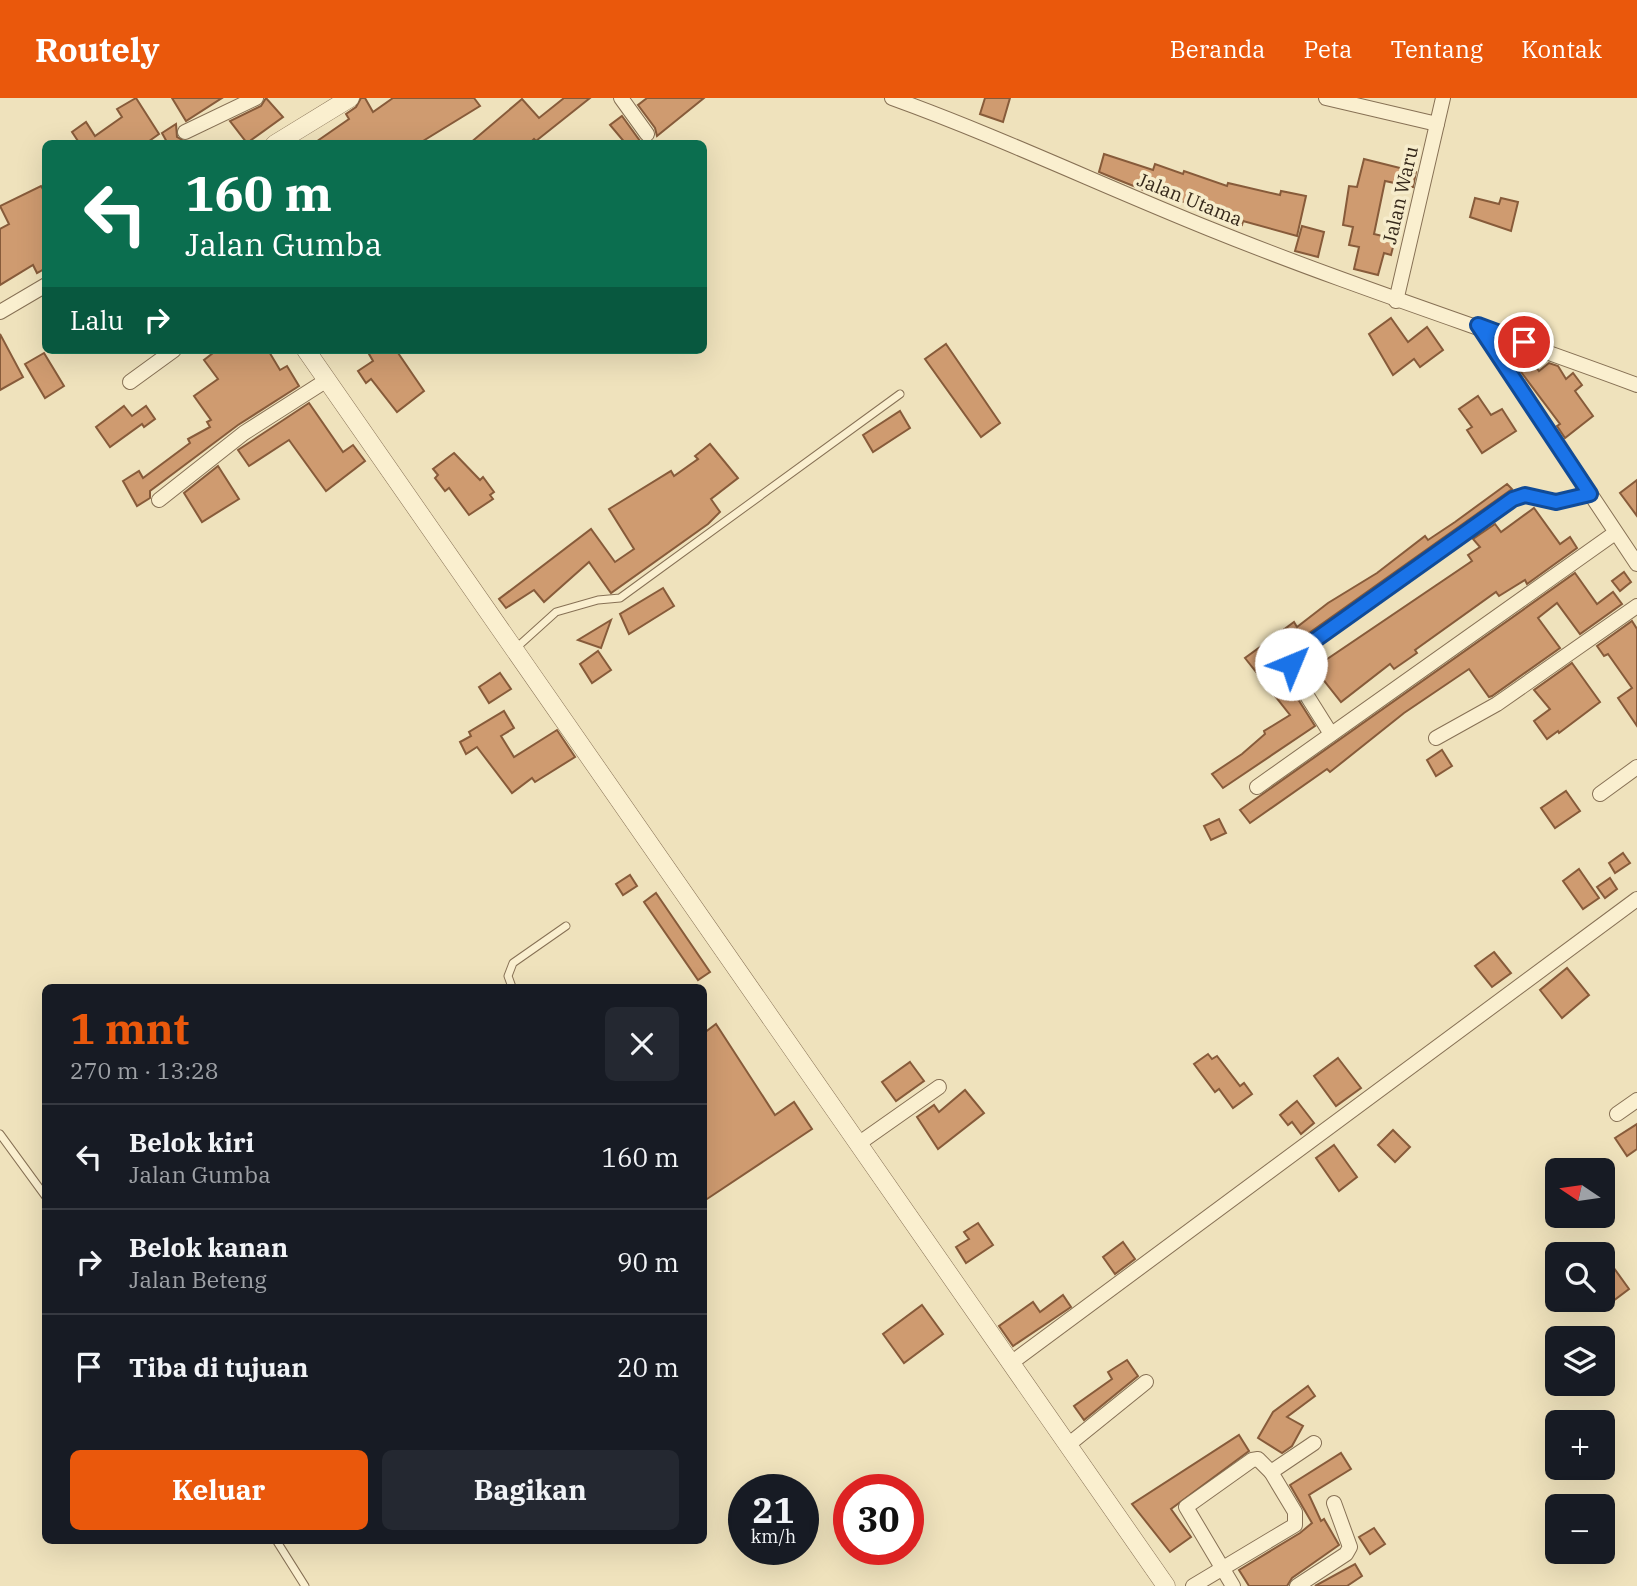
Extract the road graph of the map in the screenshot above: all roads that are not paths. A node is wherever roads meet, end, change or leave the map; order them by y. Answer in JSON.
{"nodes":[{"id":1,"x":256,"y":98,"type":"edge"},
{"id":2,"x":350,"y":98,"type":"edge"},
{"id":3,"x":621,"y":98,"type":"edge"},
{"id":4,"x":892,"y":98,"type":"edge"},
{"id":5,"x":1326,"y":98,"type":"edge"},
{"id":6,"x":1443,"y":98,"type":"edge"},
{"id":7,"x":1437,"y":124,"type":"junction"},
{"id":8,"x":185,"y":132,"type":"dead end"},
{"id":9,"x":648,"y":134,"type":"dead end"},
{"id":10,"x":282,"y":140,"type":"edge"},
{"id":11,"x":42,"y":287,"type":"edge"},
{"id":12,"x":1396,"y":301,"type":"junction"},
{"id":13,"x":0,"y":312,"type":"edge"},
{"id":14,"x":1478,"y":325,"type":"junction"},
{"id":15,"x":168,"y":354,"type":"edge"},
{"id":16,"x":309,"y":354,"type":"edge"},
{"id":17,"x":327,"y":380,"type":"junction"},
{"id":18,"x":130,"y":382,"type":"dead end"},
{"id":19,"x":1637,"y":385,"type":"edge"},
{"id":20,"x":900,"y":394,"type":"dead end"},
{"id":21,"x":1590,"y":494,"type":"junction"},
{"id":22,"x":159,"y":500,"type":"dead end"},
{"id":23,"x":1615,"y":533,"type":"junction"},
{"id":24,"x":1637,"y":565,"type":"edge"},
{"id":25,"x":1637,"y":606,"type":"edge"},
{"id":26,"x":514,"y":649,"type":"junction"},
{"id":27,"x":1331,"y":734,"type":"junction"},
{"id":28,"x":1436,"y":738,"type":"dead end"},
{"id":29,"x":1637,"y":767,"type":"edge"},
{"id":30,"x":1257,"y":787,"type":"dead end"},
{"id":31,"x":1601,"y":794,"type":"dead end"},
{"id":32,"x":1637,"y":899,"type":"edge"},
{"id":33,"x":566,"y":926,"type":"dead end"},
{"id":34,"x":511,"y":984,"type":"edge"},
{"id":35,"x":939,"y":1087,"type":"dead end"},
{"id":36,"x":1637,"y":1100,"type":"edge"},
{"id":37,"x":1618,"y":1114,"type":"dead end"},
{"id":38,"x":0,"y":1134,"type":"edge"},
{"id":39,"x":858,"y":1144,"type":"junction"},
{"id":40,"x":42,"y":1192,"type":"edge"},
{"id":41,"x":1010,"y":1363,"type":"junction"},
{"id":42,"x":1146,"y":1382,"type":"dead end"},
{"id":43,"x":1314,"y":1443,"type":"dead end"},
{"id":44,"x":1068,"y":1445,"type":"junction"},
{"id":45,"x":1271,"y":1472,"type":"junction"},
{"id":46,"x":1334,"y":1503,"type":"dead end"},
{"id":47,"x":279,"y":1544,"type":"edge"},
{"id":48,"x":1223,"y":1567,"type":"junction"},
{"id":49,"x":305,"y":1586,"type":"edge"},
{"id":50,"x":1166,"y":1586,"type":"edge"},
{"id":51,"x":1193,"y":1586,"type":"edge"},
{"id":52,"x":1233,"y":1586,"type":"edge"},
{"id":53,"x":1297,"y":1586,"type":"edge"}],
"edges":[{"from":1,"to":8,"type":"street"},
{"from":2,"to":10,"type":"street"},
{"from":3,"to":9,"type":"street"},
{"from":4,"to":12,"type":"street","name":"Jalan Utama"},
{"from":5,"to":7,"type":"street"},
{"from":6,"to":7,"type":"street","name":"Jalan Waru"},
{"from":7,"to":12,"type":"street","name":"Jalan Waru"},
{"from":11,"to":13,"type":"street"},
{"from":12,"to":14,"type":"street","name":"Jalan Utama"},
{"from":14,"to":19,"type":"street","name":"Jalan Utama"},
{"from":14,"to":21,"type":"street"},
{"from":15,"to":18,"type":"street"},
{"from":16,"to":17,"type":"street"},
{"from":17,"to":22,"type":"street"},
{"from":17,"to":26,"type":"street"},
{"from":20,"to":26,"type":"lane"},
{"from":21,"to":23,"type":"street"},
{"from":21,"to":27,"type":"street"},
{"from":23,"to":24,"type":"street"},
{"from":23,"to":27,"type":"street"},
{"from":25,"to":28,"type":"street"},
{"from":26,"to":39,"type":"street"},
{"from":27,"to":30,"type":"street"},
{"from":29,"to":31,"type":"street"},
{"from":32,"to":41,"type":"street"},
{"from":33,"to":34,"type":"lane"},
{"from":35,"to":39,"type":"street"},
{"from":36,"to":37,"type":"street"},
{"from":38,"to":40,"type":"lane"},
{"from":39,"to":41,"type":"street"},
{"from":41,"to":44,"type":"street"},
{"from":42,"to":44,"type":"street"},
{"from":43,"to":45,"type":"street"},
{"from":44,"to":50,"type":"street"},
{"from":45,"to":48,"type":"street"},
{"from":45,"to":48,"type":"street"},
{"from":46,"to":53,"type":"street"},
{"from":47,"to":49,"type":"lane"},
{"from":48,"to":51,"type":"street"},
{"from":48,"to":52,"type":"street"}]}
